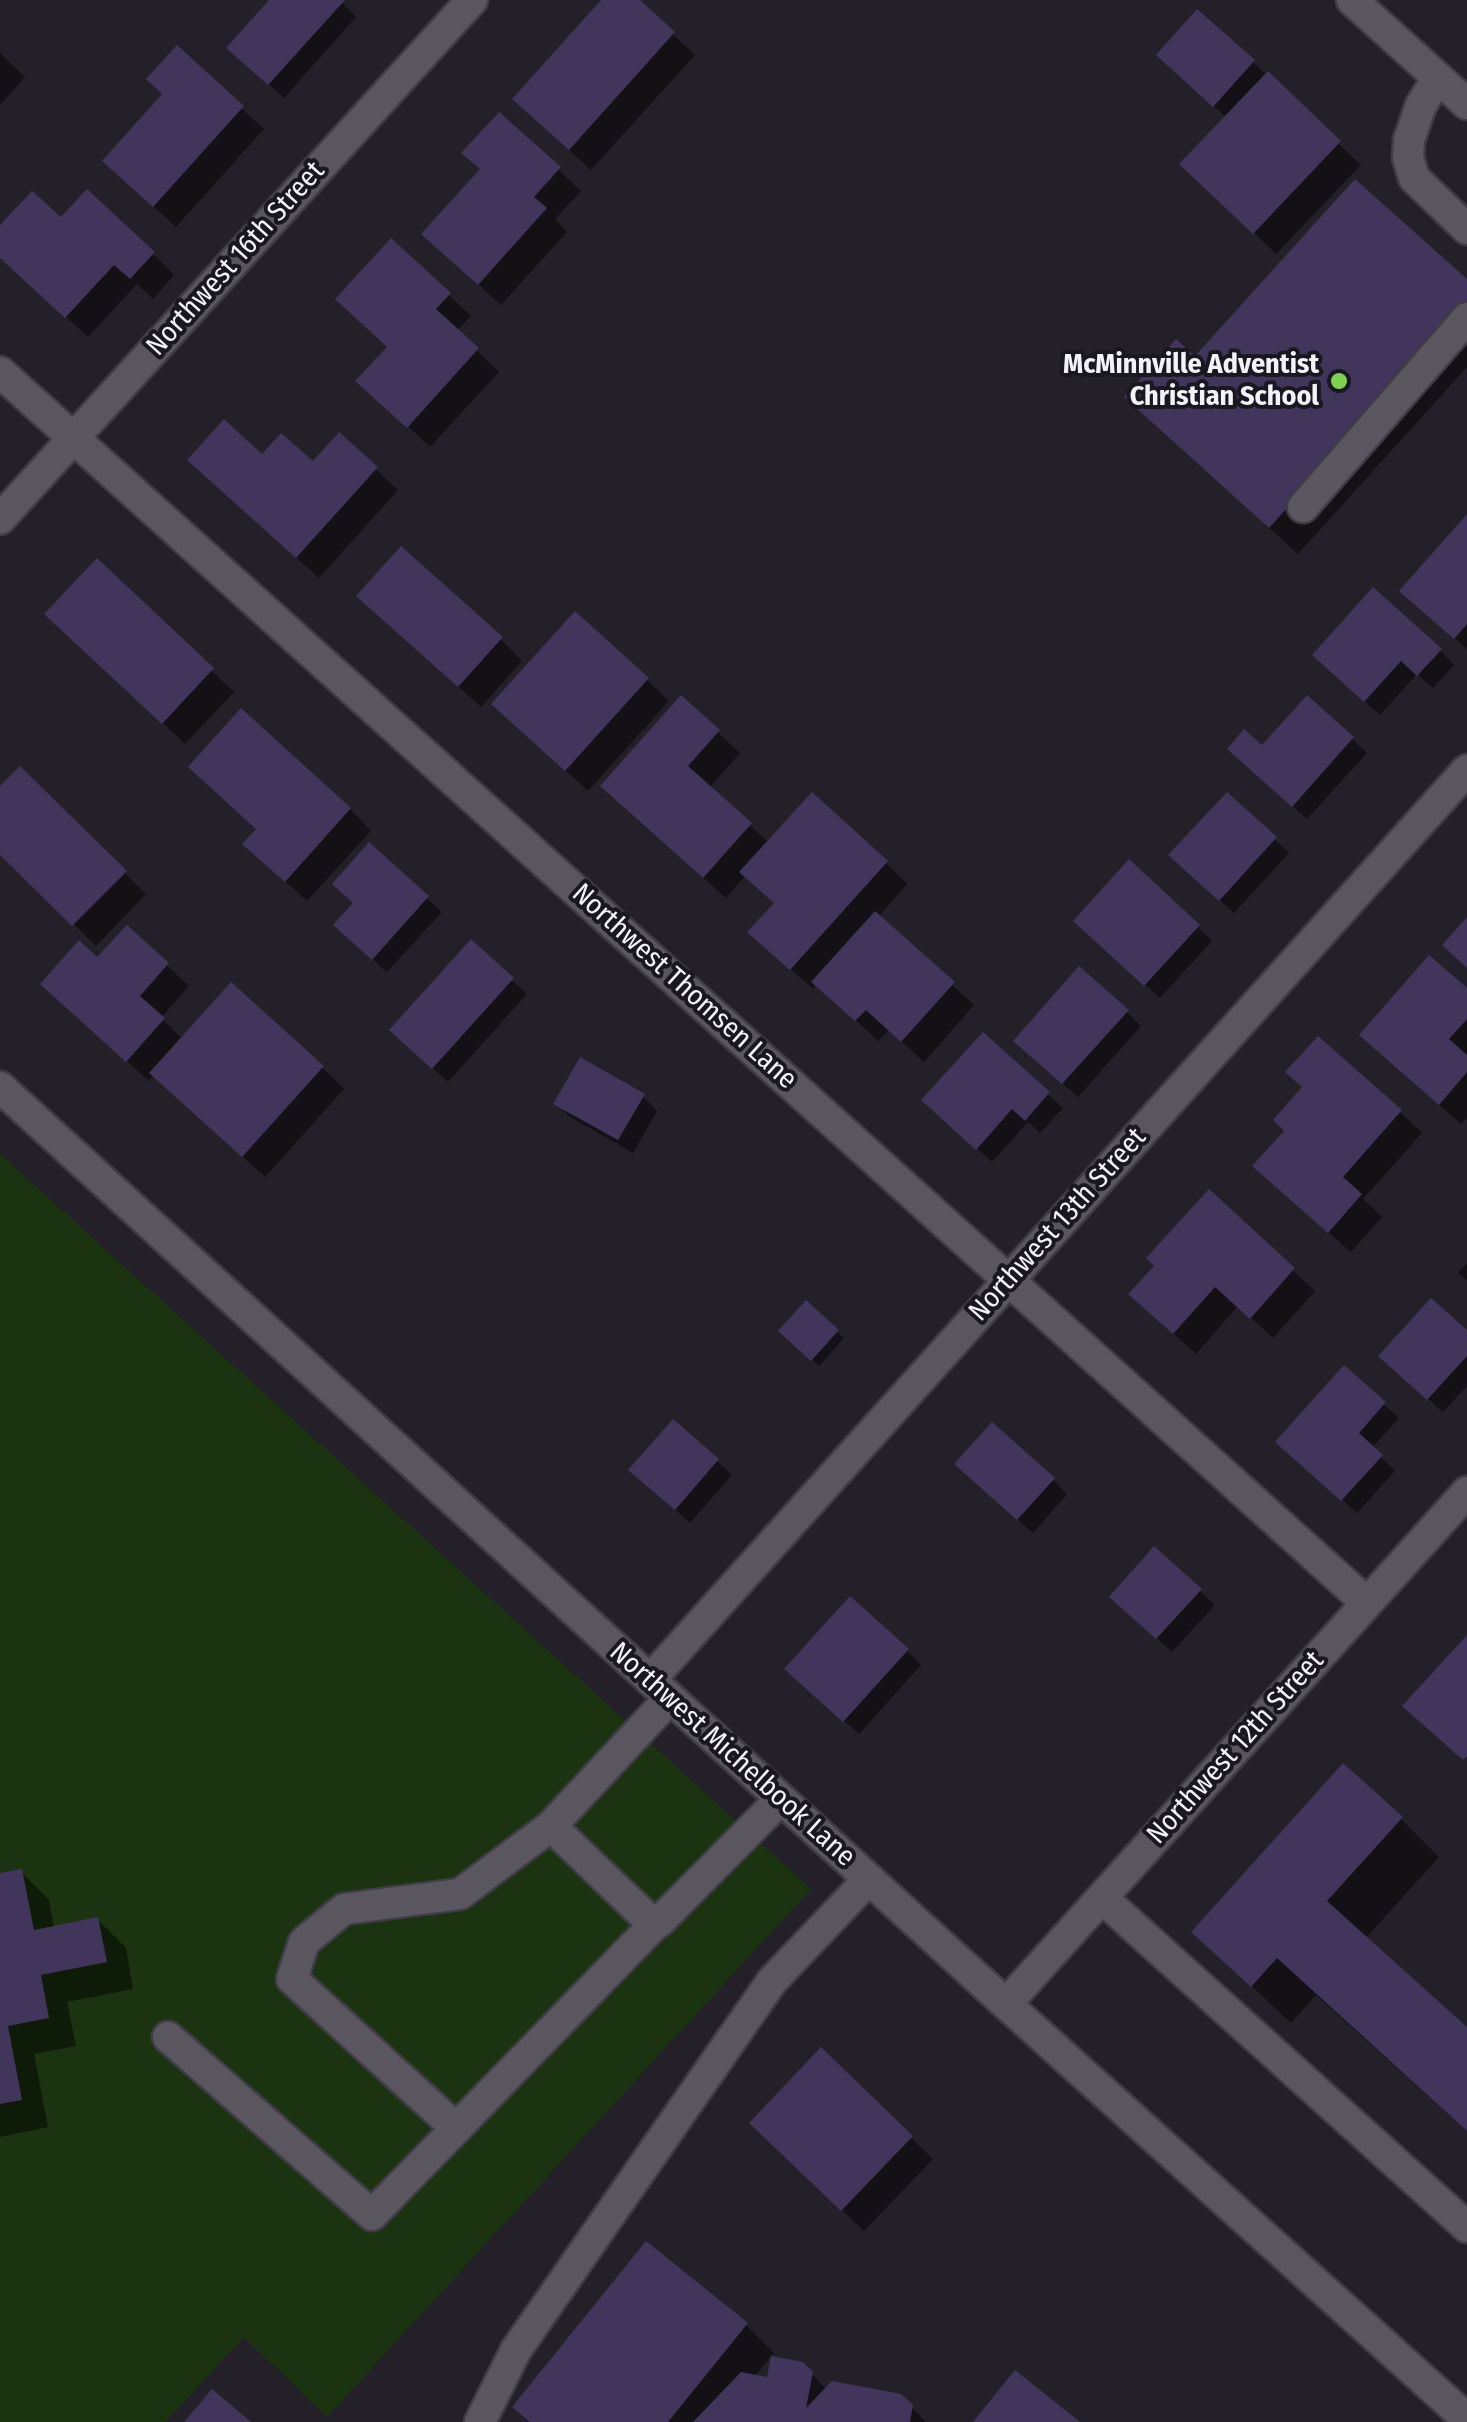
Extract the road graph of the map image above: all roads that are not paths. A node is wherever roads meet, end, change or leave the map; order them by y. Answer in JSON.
{"nodes":[{"id":1,"x":472,"y":0,"type":"edge"},
{"id":2,"x":1352,"y":0,"type":"edge"},
{"id":3,"x":1457,"y":89,"type":"edge"},
{"id":4,"x":1467,"y":229,"type":"edge"},
{"id":5,"x":1467,"y":318,"type":"edge"},
{"id":6,"x":0,"y":372,"type":"edge"},
{"id":7,"x":74,"y":438,"type":"junction"},
{"id":8,"x":1303,"y":507,"type":"dead end"},
{"id":9,"x":0,"y":518,"type":"edge"},
{"id":10,"x":1467,"y":770,"type":"edge"},
{"id":11,"x":0,"y":1088,"type":"edge"},
{"id":12,"x":1009,"y":1280,"type":"junction"},
{"id":13,"x":1467,"y":1492,"type":"edge"},
{"id":14,"x":1368,"y":1603,"type":"junction"},
{"id":15,"x":660,"y":1689,"type":"junction"},
{"id":16,"x":781,"y":1799,"type":"junction"},
{"id":17,"x":552,"y":1824,"type":"junction"},
{"id":18,"x":869,"y":1880,"type":"junction"},
{"id":19,"x":1102,"y":1898,"type":"junction"},
{"id":20,"x":657,"y":1923,"type":"junction"},
{"id":21,"x":1006,"y":2004,"type":"junction"},
{"id":22,"x":168,"y":2037,"type":"dead end"},
{"id":23,"x":456,"y":2128,"type":"junction"},
{"id":24,"x":1467,"y":2227,"type":"edge"},
{"id":25,"x":1464,"y":2417,"type":"edge"},
{"id":26,"x":480,"y":2422,"type":"edge"}],
"edges":[{"from":1,"to":7,"type":"street","name":"Northwest 16th Street"},
{"from":2,"to":3,"type":"street"},
{"from":3,"to":4,"type":"street"},
{"from":5,"to":8,"type":"street"},
{"from":6,"to":7,"type":"street","name":"Northwest Thomsen Lane"},
{"from":7,"to":9,"type":"street","name":"Northwest 16th Street"},
{"from":7,"to":12,"type":"street","name":"Northwest Thomsen Lane"},
{"from":10,"to":12,"type":"street","name":"Northwest 13th Street"},
{"from":11,"to":15,"type":"street","name":"Northwest Michelbook Lane"},
{"from":12,"to":14,"type":"street","name":"Northwest Thomsen Lane"},
{"from":12,"to":15,"type":"street","name":"Northwest 13th Street"},
{"from":13,"to":14,"type":"street","name":"Northwest 12th Street"},
{"from":14,"to":19,"type":"street","name":"Northwest 12th Street"},
{"from":15,"to":16,"type":"street","name":"Northwest Michelbook Lane"},
{"from":15,"to":17,"type":"street","name":"Northwest 13th Street"},
{"from":16,"to":18,"type":"street","name":"Northwest Michelbook Lane"},
{"from":16,"to":20,"type":"street"},
{"from":17,"to":20,"type":"street"},
{"from":17,"to":23,"type":"street","name":"Northwest 13th Street"},
{"from":18,"to":21,"type":"street","name":"Northwest Michelbook Lane"},
{"from":18,"to":26,"type":"street"},
{"from":19,"to":21,"type":"street","name":"Northwest 12th Street"},
{"from":19,"to":24,"type":"street"},
{"from":20,"to":23,"type":"street"},
{"from":21,"to":25,"type":"street","name":"Northwest Michelbook Lane"},
{"from":22,"to":23,"type":"street"}]}
